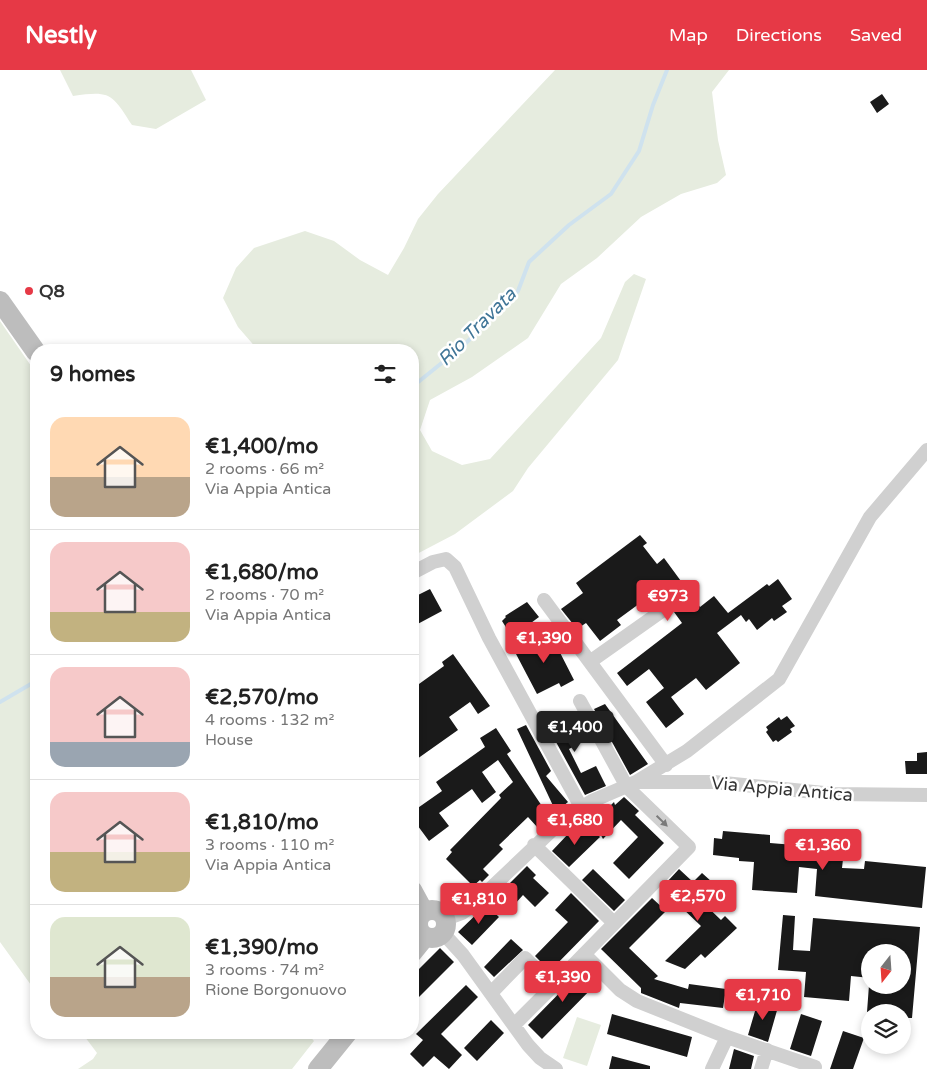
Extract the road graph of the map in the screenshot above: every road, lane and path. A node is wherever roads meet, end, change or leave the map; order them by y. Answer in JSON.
{"nodes":[{"id":1,"x":0,"y":301,"type":"edge"},
{"id":2,"x":30,"y":344,"type":"edge"},
{"id":3,"x":927,"y":450,"type":"edge"},
{"id":4,"x":419,"y":569,"type":"edge"},
{"id":5,"x":544,"y":600,"type":"dead end"},
{"id":6,"x":666,"y":608,"type":"dead end"},
{"id":7,"x":591,"y":662,"type":"junction"},
{"id":8,"x":580,"y":701,"type":"dead end"},
{"id":9,"x":666,"y":765,"type":"junction"},
{"id":10,"x":632,"y":784,"type":"junction"},
{"id":11,"x":927,"y":795,"type":"edge"},
{"id":12,"x":582,"y":806,"type":"junction"},
{"id":13,"x":534,"y":845,"type":"junction"},
{"id":14,"x":419,"y":903,"type":"edge"},
{"id":15,"x":614,"y":923,"type":"junction"},
{"id":16,"x":438,"y":930,"type":"junction"},
{"id":17,"x":419,"y":947,"type":"edge"},
{"id":18,"x":584,"y":954,"type":"junction"},
{"id":19,"x":553,"y":986,"type":"junction"},
{"id":20,"x":491,"y":993,"type":"junction"},
{"id":21,"x":514,"y":1025,"type":"junction"},
{"id":22,"x":727,"y":1037,"type":"junction"},
{"id":23,"x":342,"y":1039,"type":"edge"},
{"id":24,"x":767,"y":1050,"type":"junction"},
{"id":25,"x":318,"y":1069,"type":"edge"},
{"id":26,"x":556,"y":1069,"type":"edge"},
{"id":27,"x":712,"y":1069,"type":"edge"},
{"id":28,"x":761,"y":1069,"type":"edge"},
{"id":29,"x":814,"y":1069,"type":"edge"}],
"edges":[{"from":1,"to":2,"type":"street"},
{"from":3,"to":9,"type":"street"},
{"from":4,"to":12,"type":"street"},
{"from":5,"to":7,"type":"street"},
{"from":6,"to":7,"type":"street"},
{"from":7,"to":9,"type":"street"},
{"from":8,"to":10,"type":"street"},
{"from":9,"to":10,"type":"street"},
{"from":10,"to":11,"type":"street","name":"Via Appia Antica"},
{"from":10,"to":12,"type":"street","name":"Via Appia Antica"},
{"from":10,"to":15,"type":"street","one_way":true},
{"from":12,"to":13,"type":"street","name":"Via Appia Antica"},
{"from":13,"to":15,"type":"street"},
{"from":13,"to":16,"type":"street","name":"Via Appia Antica"},
{"from":14,"to":16,"type":"street"},
{"from":15,"to":18,"type":"street"},
{"from":16,"to":17,"type":"street"},
{"from":16,"to":20,"type":"street"},
{"from":18,"to":19,"type":"street"},
{"from":18,"to":22,"type":"street"},
{"from":19,"to":20,"type":"street"},
{"from":19,"to":21,"type":"street"},
{"from":20,"to":21,"type":"street"},
{"from":21,"to":26,"type":"street"},
{"from":22,"to":24,"type":"street"},
{"from":22,"to":27,"type":"street"},
{"from":23,"to":25,"type":"street"},
{"from":24,"to":28,"type":"street"},
{"from":24,"to":29,"type":"street"}]}
